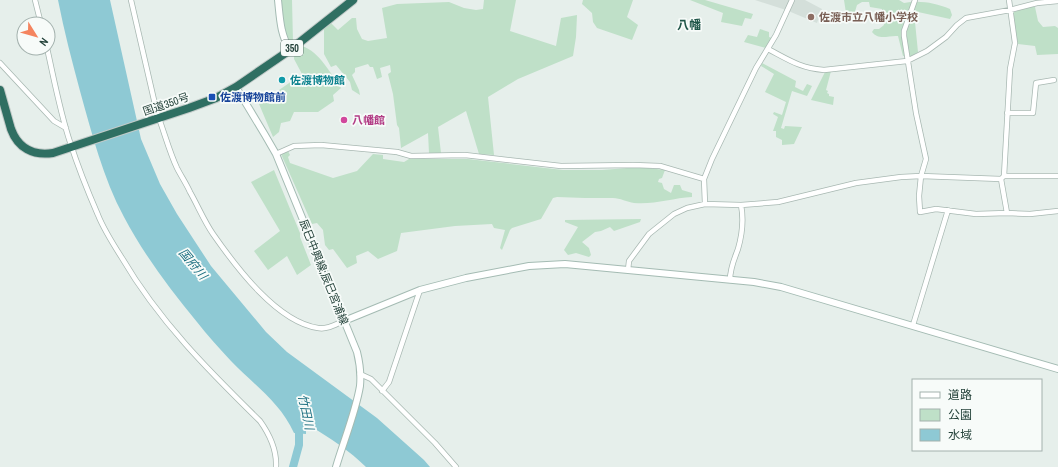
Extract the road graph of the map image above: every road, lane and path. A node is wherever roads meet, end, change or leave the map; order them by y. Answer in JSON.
{"nodes":[{"id":1,"x":35,"y":0,"type":"edge"},
{"id":2,"x":131,"y":0,"type":"edge"},
{"id":3,"x":278,"y":0,"type":"edge"},
{"id":4,"x":353,"y":0,"type":"edge"},
{"id":5,"x":792,"y":0,"type":"edge"},
{"id":6,"x":915,"y":0,"type":"edge"},
{"id":7,"x":1009,"y":0,"type":"edge"},
{"id":8,"x":1058,"y":1,"type":"edge"},
{"id":9,"x":1010,"y":10,"type":"junction"},
{"id":10,"x":39,"y":16,"type":"edge"},
{"id":11,"x":768,"y":49,"type":"junction"},
{"id":12,"x":290,"y":50,"type":"junction"},
{"id":13,"x":49,"y":56,"type":"edge"},
{"id":14,"x":907,"y":61,"type":"junction"},
{"id":15,"x":0,"y":63,"type":"edge"},
{"id":16,"x":1054,"y":80,"type":"dead end"},
{"id":17,"x":236,"y":87,"type":"junction"},
{"id":18,"x":0,"y":90,"type":"edge"},
{"id":19,"x":1007,"y":113,"type":"junction"},
{"id":20,"x":158,"y":119,"type":"junction"},
{"id":21,"x":66,"y":128,"type":"junction"},
{"id":22,"x":73,"y":147,"type":"junction"},
{"id":23,"x":276,"y":154,"type":"junction"},
{"id":24,"x":921,"y":176,"type":"junction"},
{"id":25,"x":1058,"y":176,"type":"edge"},
{"id":26,"x":1003,"y":177,"type":"junction"},
{"id":27,"x":704,"y":179,"type":"junction"},
{"id":28,"x":705,"y":204,"type":"junction"},
{"id":29,"x":741,"y":206,"type":"junction"},
{"id":30,"x":948,"y":210,"type":"junction"},
{"id":31,"x":1058,"y":211,"type":"edge"},
{"id":32,"x":1007,"y":213,"type":"junction"},
{"id":33,"x":628,"y":270,"type":"junction"},
{"id":34,"x":730,"y":280,"type":"junction"},
{"id":35,"x":420,"y":290,"type":"junction"},
{"id":36,"x":344,"y":321,"type":"junction"},
{"id":37,"x":913,"y":325,"type":"junction"},
{"id":38,"x":1058,"y":369,"type":"edge"},
{"id":39,"x":360,"y":376,"type":"junction"},
{"id":40,"x":382,"y":391,"type":"junction"},
{"id":41,"x":276,"y":467,"type":"edge"},
{"id":42,"x":336,"y":467,"type":"edge"},
{"id":43,"x":456,"y":467,"type":"edge"}],
"edges":[{"from":1,"to":10,"type":"street"},
{"from":2,"to":20,"type":"street"},
{"from":3,"to":12,"type":"street"},
{"from":4,"to":12,"type":"highway","name":"国道350号","number":"350"},
{"from":5,"to":11,"type":"street"},
{"from":6,"to":14,"type":"street"},
{"from":7,"to":9,"type":"street"},
{"from":8,"to":9,"type":"street"},
{"from":9,"to":14,"type":"street"},
{"from":9,"to":19,"type":"street"},
{"from":11,"to":14,"type":"street"},
{"from":11,"to":27,"type":"street"},
{"from":12,"to":17,"type":"highway","name":"国道350号","number":"350"},
{"from":13,"to":21,"type":"street"},
{"from":14,"to":24,"type":"street"},
{"from":15,"to":21,"type":"street"},
{"from":16,"to":19,"type":"street"},
{"from":17,"to":20,"type":"highway","name":"国道350号","number":"350"},
{"from":17,"to":23,"type":"street","name":"辰巳中興線;辰巳宮浦線"},
{"from":18,"to":22,"type":"highway","name":"国道350号","number":"350"},
{"from":19,"to":26,"type":"street"},
{"from":20,"to":22,"type":"highway","name":"国道350号","number":"350"},
{"from":20,"to":36,"type":"street"},
{"from":21,"to":22,"type":"street"},
{"from":22,"to":41,"type":"street"},
{"from":23,"to":27,"type":"street"},
{"from":23,"to":36,"type":"street","name":"辰巳中興線;辰巳宮浦線"},
{"from":24,"to":26,"type":"street"},
{"from":24,"to":29,"type":"street"},
{"from":24,"to":30,"type":"street"},
{"from":25,"to":26,"type":"street"},
{"from":26,"to":32,"type":"street"},
{"from":27,"to":28,"type":"street"},
{"from":28,"to":29,"type":"street"},
{"from":28,"to":33,"type":"street"},
{"from":29,"to":34,"type":"street"},
{"from":30,"to":32,"type":"street"},
{"from":30,"to":37,"type":"street"},
{"from":31,"to":32,"type":"street"},
{"from":33,"to":34,"type":"street"},
{"from":33,"to":35,"type":"street"},
{"from":34,"to":37,"type":"street"},
{"from":35,"to":36,"type":"street"},
{"from":35,"to":40,"type":"street"},
{"from":36,"to":39,"type":"street","name":"辰巳中興線;辰巳宮浦線"},
{"from":37,"to":38,"type":"street"},
{"from":39,"to":40,"type":"street"},
{"from":39,"to":42,"type":"street","name":"辰巳中興線;辰巳宮浦線"},
{"from":40,"to":43,"type":"street"}]}
